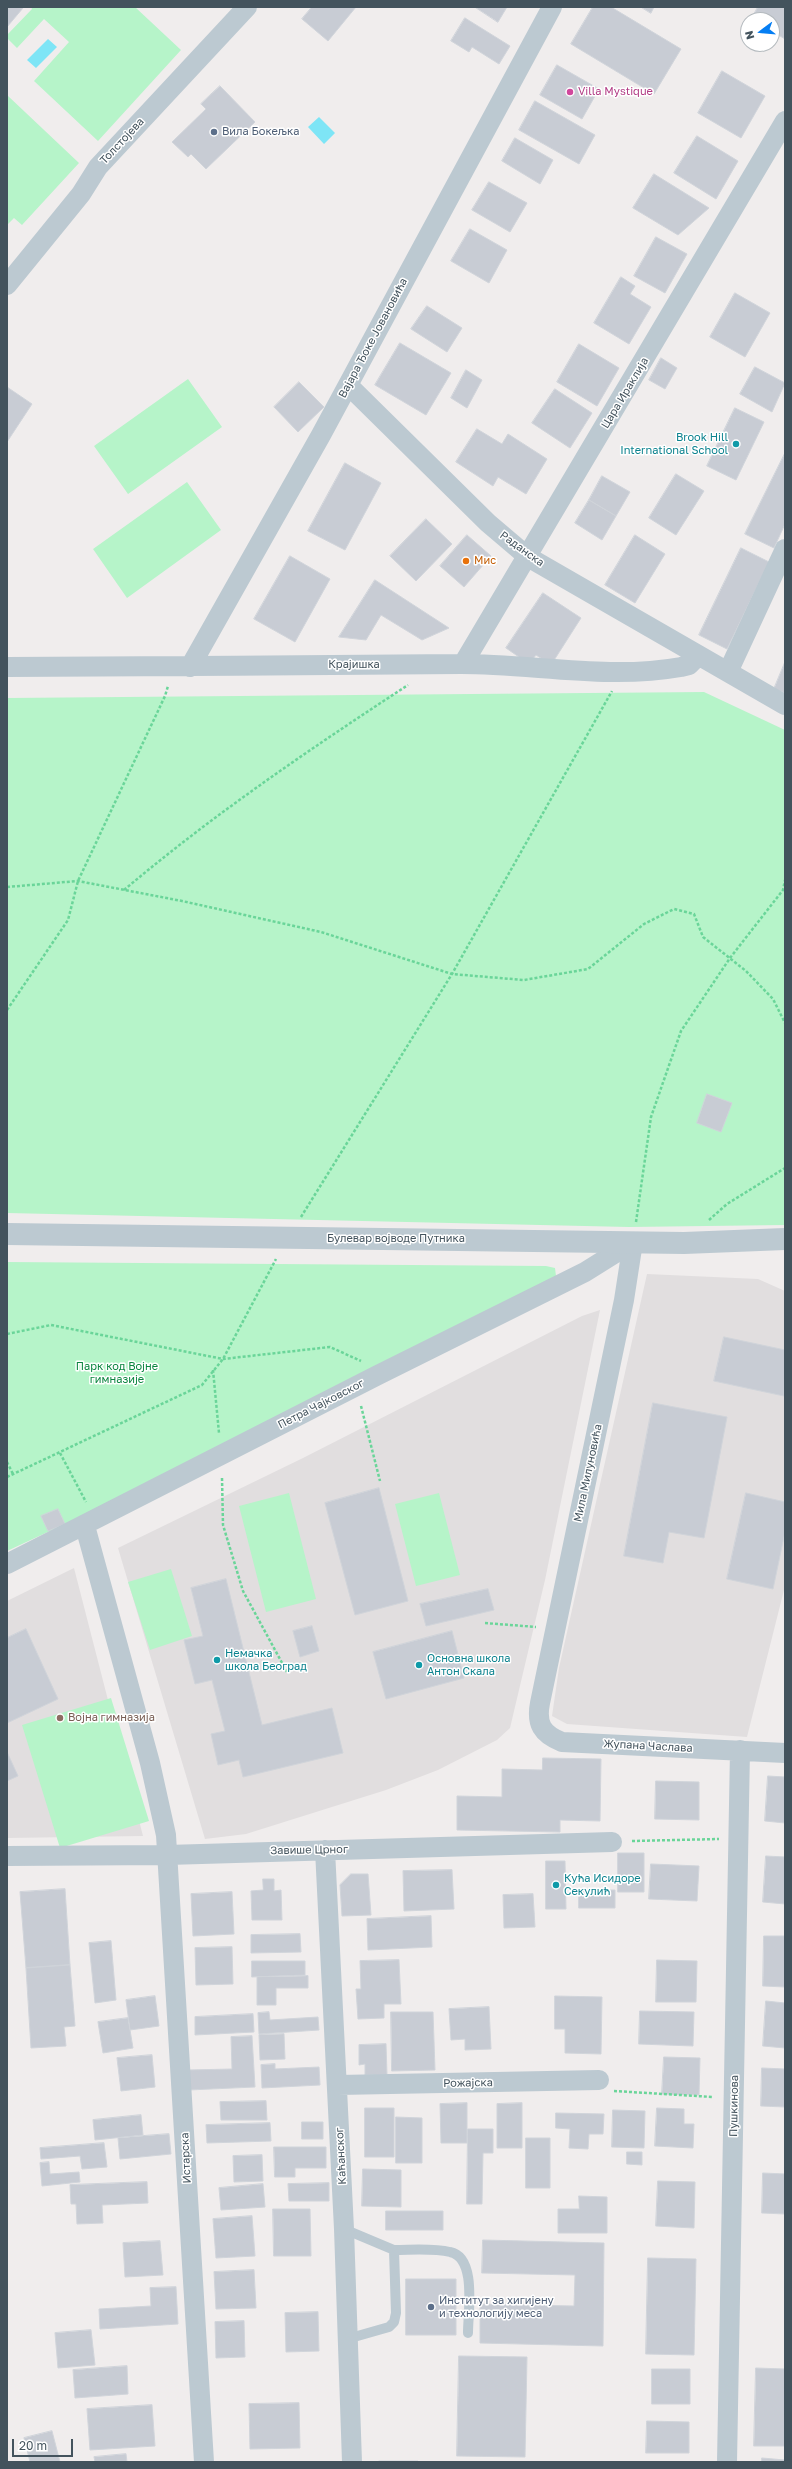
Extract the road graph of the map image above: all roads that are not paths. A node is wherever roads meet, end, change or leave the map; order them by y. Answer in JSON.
{"nodes":[{"id":1,"x":247,"y":7,"type":"edge"},
{"id":2,"x":552,"y":7,"type":"edge"},
{"id":3,"x":785,"y":121,"type":"edge"},
{"id":4,"x":7,"y":284,"type":"edge"},
{"id":5,"x":348,"y":385,"type":"junction"},
{"id":6,"x":785,"y":549,"type":"edge"},
{"id":7,"x":528,"y":556,"type":"junction"},
{"id":8,"x":698,"y":656,"type":"junction"},
{"id":9,"x":463,"y":664,"type":"junction"},
{"id":10,"x":7,"y":667,"type":"edge"},
{"id":11,"x":181,"y":667,"type":"junction"},
{"id":12,"x":728,"y":672,"type":"junction"},
{"id":13,"x":785,"y":705,"type":"edge"},
{"id":14,"x":7,"y":1234,"type":"edge"},
{"id":15,"x":785,"y":1239,"type":"edge"},
{"id":16,"x":633,"y":1242,"type":"junction"},
{"id":17,"x":90,"y":1523,"type":"junction"},
{"id":18,"x":7,"y":1564,"type":"edge"},
{"id":19,"x":540,"y":1703,"type":"joint"},
{"id":20,"x":740,"y":1750,"type":"junction"},
{"id":21,"x":785,"y":1753,"type":"edge"},
{"id":22,"x":612,"y":1842,"type":"road end"},
{"id":23,"x":325,"y":1850,"type":"junction"},
{"id":24,"x":167,"y":1854,"type":"junction"},
{"id":25,"x":7,"y":1856,"type":"edge"},
{"id":26,"x":598,"y":2080,"type":"road end"},
{"id":27,"x":338,"y":2085,"type":"junction"},
{"id":28,"x":344,"y":2229,"type":"junction"},
{"id":29,"x":394,"y":2250,"type":"junction"},
{"id":30,"x":468,"y":2334,"type":"dead end"},
{"id":31,"x":347,"y":2339,"type":"junction"},
{"id":32,"x":204,"y":2462,"type":"edge"},
{"id":33,"x":352,"y":2462,"type":"edge"},
{"id":34,"x":727,"y":2462,"type":"edge"}],
"edges":[{"from":1,"to":4,"type":"street","name":"Толстојева"},
{"from":2,"to":5,"type":"street","name":"Вајара Ђоке Јовановића"},
{"from":3,"to":7,"type":"street","name":"Цара Ираклија"},
{"from":5,"to":7,"type":"street","name":"Раданска"},
{"from":5,"to":11,"type":"street","name":"Вајара Ђоке Јовановића"},
{"from":6,"to":12,"type":"street"},
{"from":7,"to":8,"type":"street","name":"Раданска"},
{"from":7,"to":9,"type":"street","name":"Цара Ираклија"},
{"from":8,"to":9,"type":"street","name":"Крајишка"},
{"from":8,"to":12,"type":"street","name":"Раданска"},
{"from":9,"to":11,"type":"street","name":"Крајишка"},
{"from":10,"to":11,"type":"street","name":"Крајишка"},
{"from":12,"to":13,"type":"street","name":"Раданска"},
{"from":14,"to":16,"type":"street","name":"Булевар војводе Путника"},
{"from":15,"to":16,"type":"street","name":"Булевар војводе Путника"},
{"from":16,"to":17,"type":"street","name":"Петра Чајковског"},
{"from":16,"to":19,"type":"street","name":"Мила Милуновића"},
{"from":17,"to":18,"type":"street","name":"Петра Чајковског"},
{"from":17,"to":24,"type":"street","name":"Истарска"},
{"from":19,"to":20,"type":"street","name":"Жупана Часлава"},
{"from":20,"to":21,"type":"street","name":"Жупана Часлава"},
{"from":20,"to":34,"type":"street","name":"Пушкинова"},
{"from":22,"to":23,"type":"street","name":"Завише Црног"},
{"from":23,"to":24,"type":"street","name":"Завише Црног"},
{"from":23,"to":27,"type":"street","name":"Каћанског"},
{"from":24,"to":25,"type":"street","name":"Завише Црног"},
{"from":24,"to":32,"type":"street","name":"Истарска"},
{"from":26,"to":27,"type":"street","name":"Рожајска"},
{"from":27,"to":28,"type":"street","name":"Каћанског"},
{"from":28,"to":29,"type":"lane"},
{"from":28,"to":31,"type":"street","name":"Каћанског"},
{"from":29,"to":30,"type":"lane"},
{"from":29,"to":31,"type":"lane"},
{"from":31,"to":33,"type":"street","name":"Каћанског"}]}
